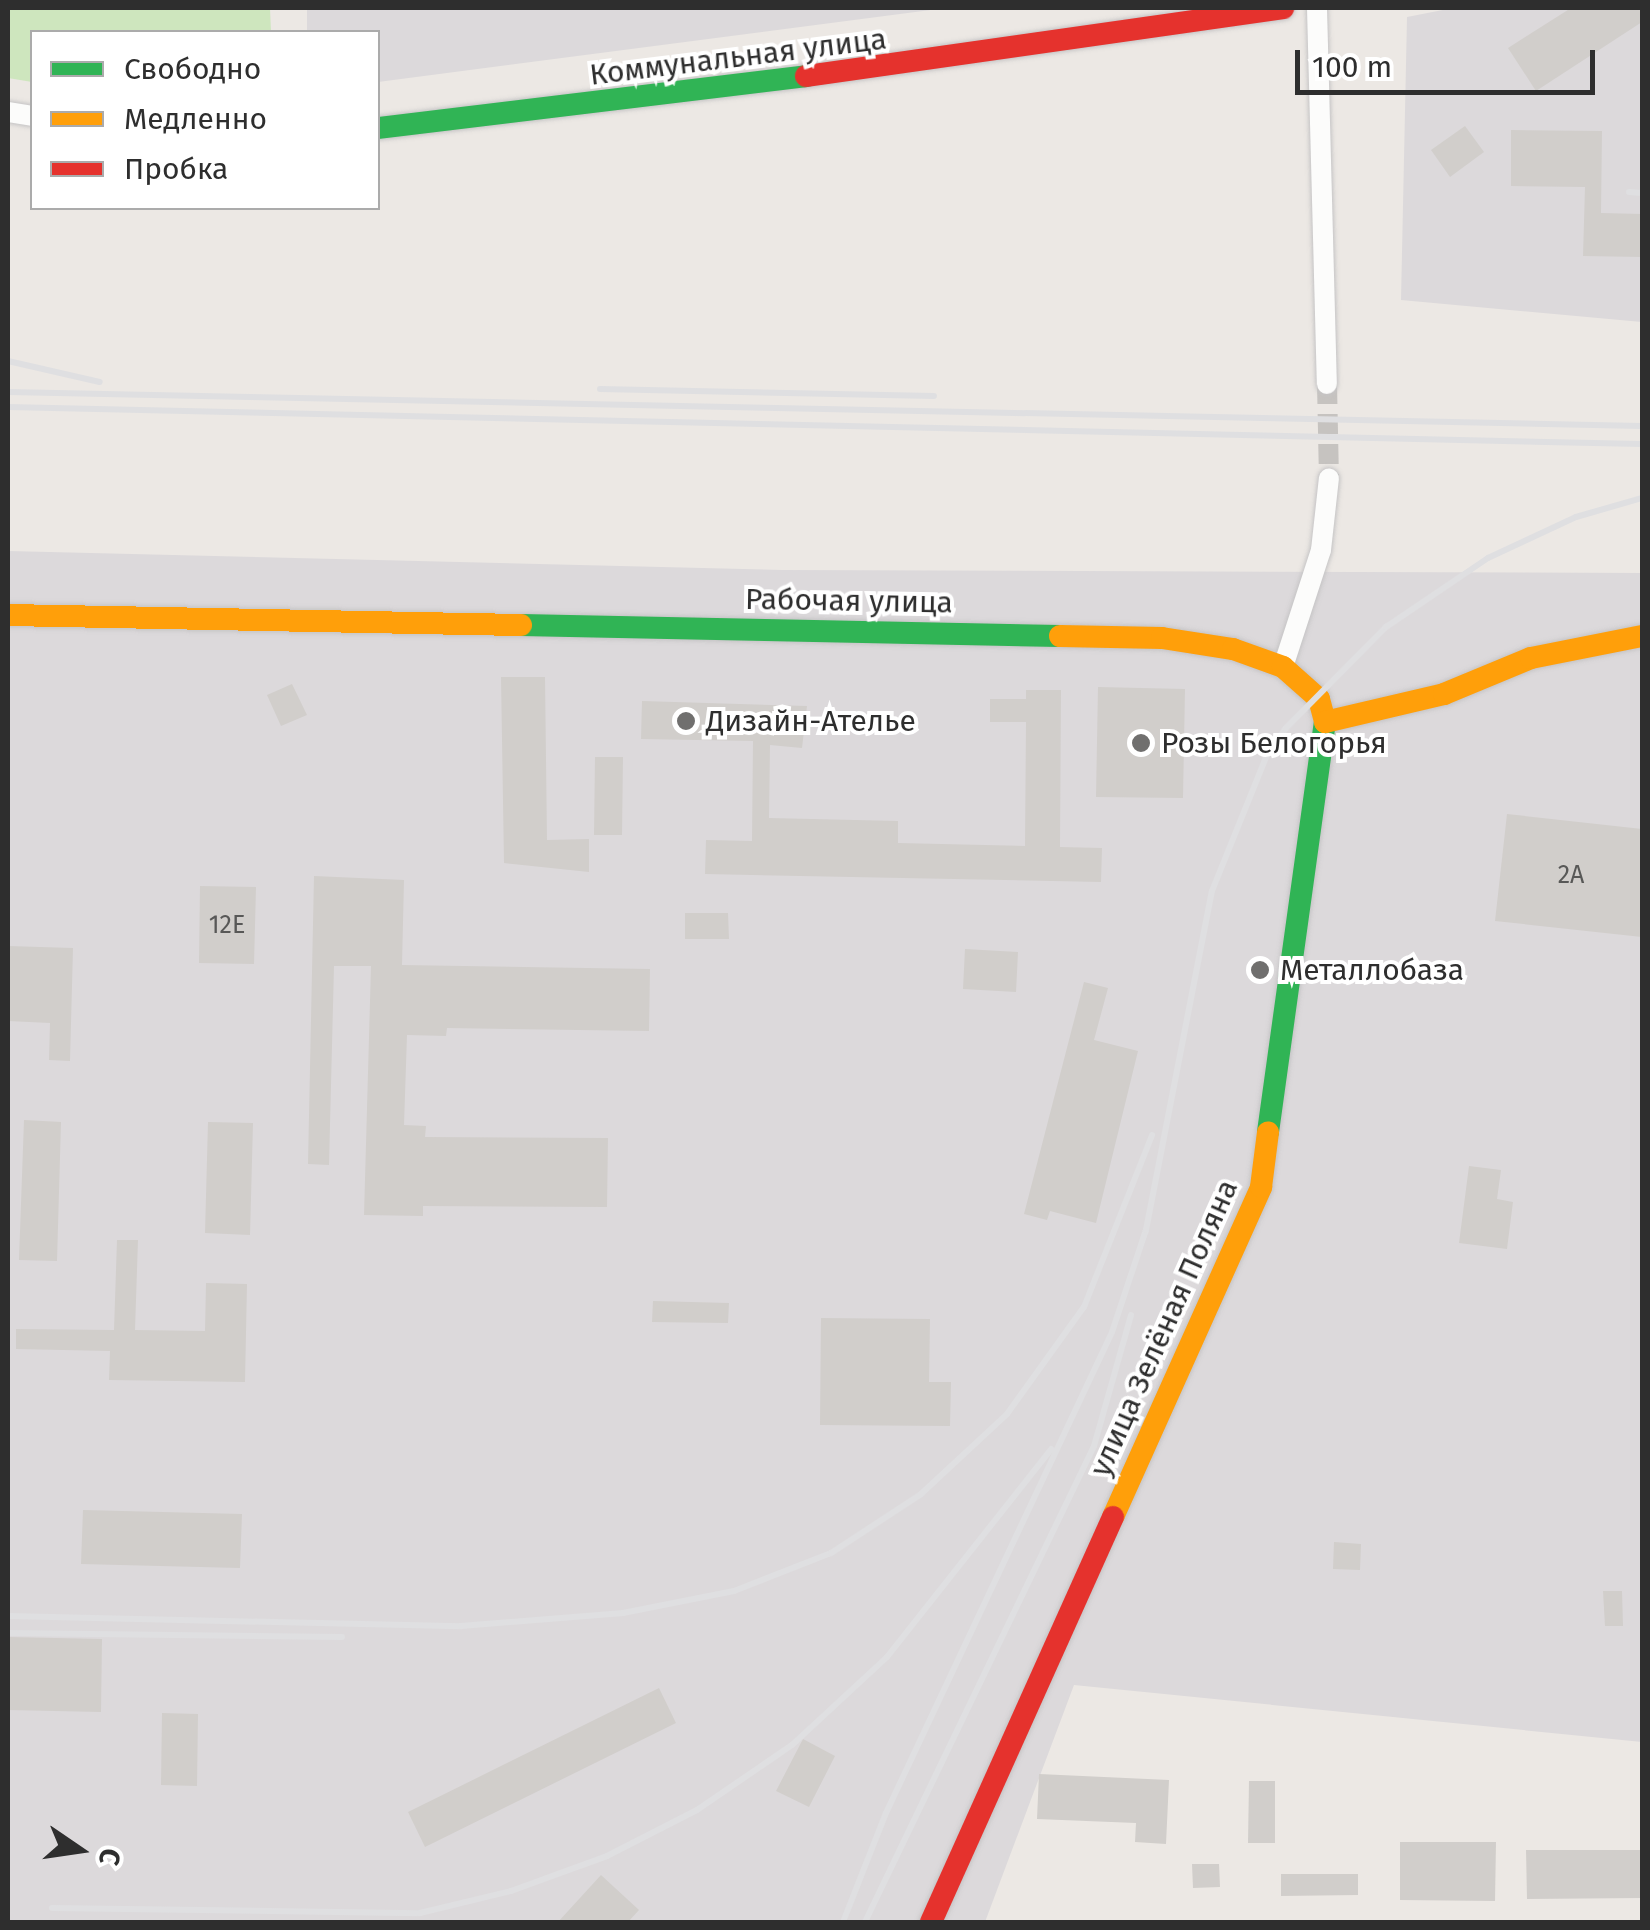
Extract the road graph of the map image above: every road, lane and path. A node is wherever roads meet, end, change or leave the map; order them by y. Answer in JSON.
{"nodes":[{"id":1,"x":1283,"y":8,"type":"edge"},
{"id":2,"x":1317,"y":8,"type":"edge"},
{"id":3,"x":380,"y":128,"type":"edge"},
{"id":4,"x":1328,"y":384,"type":"tunnel mouth"},
{"id":5,"x":1330,"y":478,"type":"tunnel mouth"},
{"id":6,"x":8,"y":614,"type":"edge"},
{"id":7,"x":1642,"y":636,"type":"edge"},
{"id":8,"x":1284,"y":667,"type":"junction"},
{"id":9,"x":1325,"y":722,"type":"junction"},
{"id":10,"x":931,"y":1922,"type":"edge"}],
"edges":[{"from":1,"to":3,"type":"street","name":"Коммунальная улица"},
{"from":2,"to":4,"type":"street"},
{"from":5,"to":8,"type":"street"},
{"from":6,"to":8,"type":"street","name":"Рабочая улица"},
{"from":7,"to":9,"type":"street"},
{"from":8,"to":9,"type":"street","name":"Рабочая улица"},
{"from":9,"to":10,"type":"street","name":"улица Зелёная Поляна"}]}
